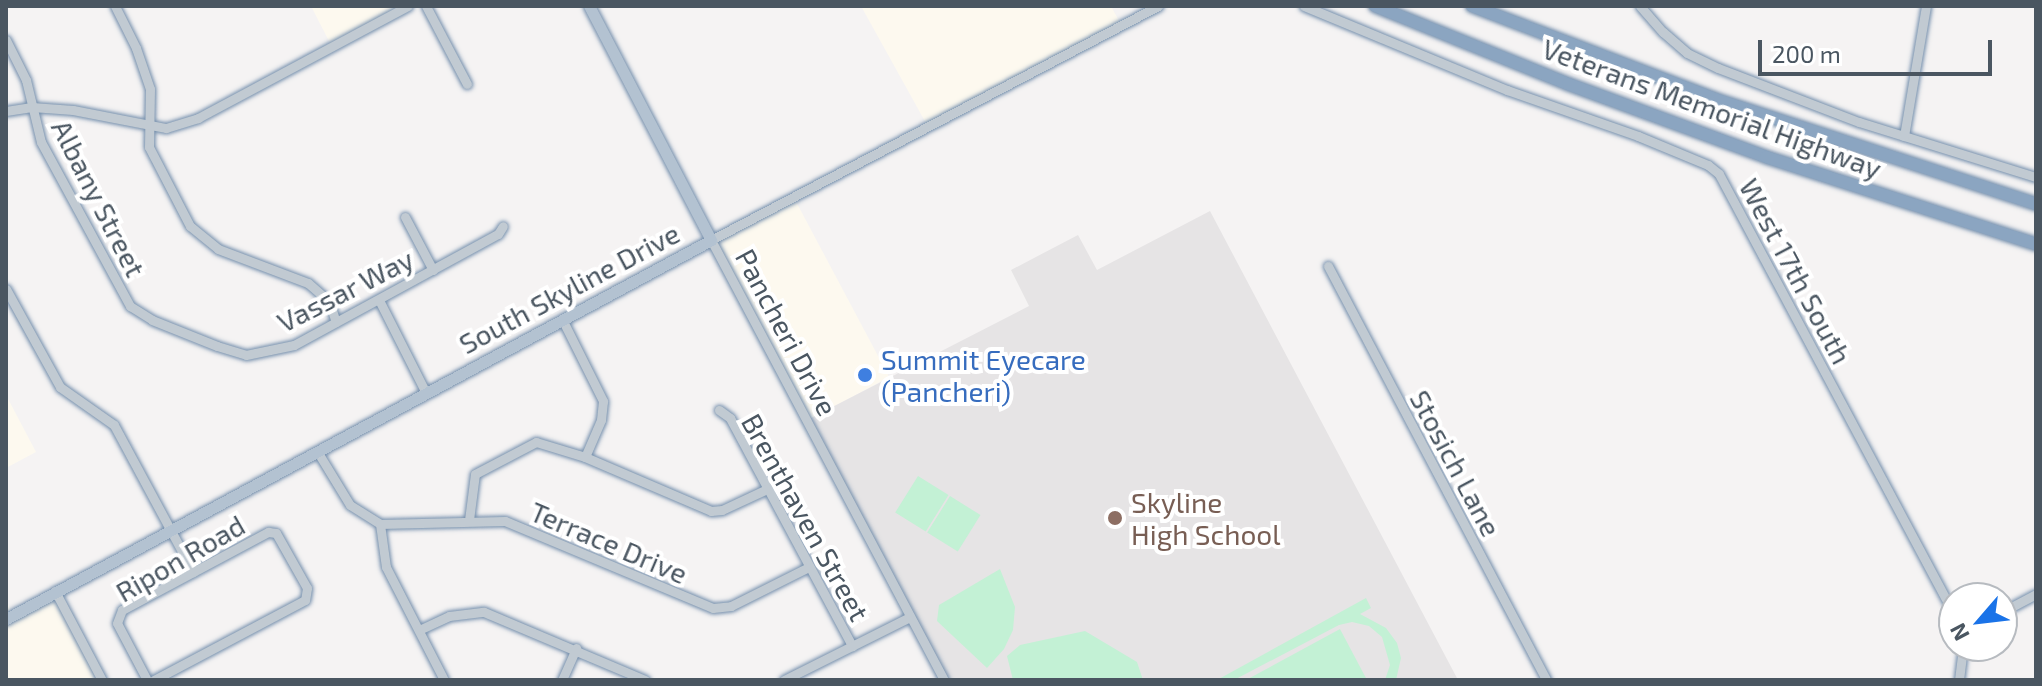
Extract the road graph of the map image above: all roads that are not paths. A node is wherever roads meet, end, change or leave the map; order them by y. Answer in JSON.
{"nodes":[{"id":1,"x":115,"y":6,"type":"edge"},
{"id":2,"x":408,"y":6,"type":"edge"},
{"id":3,"x":426,"y":6,"type":"edge"},
{"id":4,"x":589,"y":6,"type":"edge"},
{"id":5,"x":1158,"y":6,"type":"edge"},
{"id":6,"x":1304,"y":6,"type":"edge"},
{"id":7,"x":1375,"y":6,"type":"edge"},
{"id":8,"x":1472,"y":6,"type":"edge"},
{"id":9,"x":1640,"y":6,"type":"edge"},
{"id":10,"x":1926,"y":6,"type":"edge"},
{"id":11,"x":6,"y":40,"type":"edge"},
{"id":12,"x":467,"y":84,"type":"dead end"},
{"id":13,"x":32,"y":107,"type":"junction"},
{"id":14,"x":6,"y":111,"type":"edge"},
{"id":15,"x":149,"y":126,"type":"junction"},
{"id":16,"x":1904,"y":136,"type":"junction"},
{"id":17,"x":2036,"y":177,"type":"edge"},
{"id":18,"x":2036,"y":204,"type":"edge"},
{"id":19,"x":405,"y":217,"type":"dead end"},
{"id":20,"x":503,"y":226,"type":"dead end"},
{"id":21,"x":711,"y":240,"type":"junction"},
{"id":22,"x":2036,"y":244,"type":"edge"},
{"id":23,"x":1328,"y":266,"type":"dead end"},
{"id":24,"x":433,"y":270,"type":"junction"},
{"id":25,"x":6,"y":289,"type":"edge"},
{"id":26,"x":379,"y":300,"type":"junction"},
{"id":27,"x":562,"y":319,"type":"junction"},
{"id":28,"x":152,"y":320,"type":"joint"},
{"id":29,"x":336,"y":322,"type":"junction"},
{"id":30,"x":425,"y":391,"type":"junction"},
{"id":31,"x":719,"y":410,"type":"dead end"},
{"id":32,"x":317,"y":451,"type":"junction"},
{"id":33,"x":585,"y":457,"type":"junction"},
{"id":34,"x":767,"y":489,"type":"junction"},
{"id":35,"x":469,"y":520,"type":"junction"},
{"id":36,"x":380,"y":524,"type":"junction"},
{"id":37,"x":170,"y":530,"type":"junction"},
{"id":38,"x":809,"y":567,"type":"junction"},
{"id":39,"x":193,"y":572,"type":"junction"},
{"id":40,"x":1938,"y":585,"type":"edge"},
{"id":41,"x":55,"y":591,"type":"junction"},
{"id":42,"x":2036,"y":594,"type":"edge"},
{"id":43,"x":2018,"y":604,"type":"edge"},
{"id":44,"x":910,"y":617,"type":"junction"},
{"id":45,"x":6,"y":619,"type":"edge"},
{"id":46,"x":419,"y":630,"type":"junction"},
{"id":47,"x":852,"y":646,"type":"junction"},
{"id":48,"x":576,"y":648,"type":"junction"},
{"id":49,"x":102,"y":680,"type":"edge"},
{"id":50,"x":147,"y":680,"type":"edge"},
{"id":51,"x":154,"y":680,"type":"edge"},
{"id":52,"x":444,"y":680,"type":"edge"},
{"id":53,"x":562,"y":680,"type":"edge"},
{"id":54,"x":645,"y":680,"type":"edge"},
{"id":55,"x":784,"y":680,"type":"edge"},
{"id":56,"x":944,"y":680,"type":"edge"},
{"id":57,"x":1546,"y":680,"type":"edge"}],
"edges":[{"from":1,"to":15,"type":"street"},
{"from":2,"to":15,"type":"street"},
{"from":3,"to":12,"type":"street"},
{"from":4,"to":21,"type":"main road","name":"Pancheri Drive"},
{"from":5,"to":21,"type":"street","name":"South Skyline Drive"},
{"from":6,"to":40,"type":"street","name":"West 17th South"},
{"from":7,"to":22,"type":"highway","name":"Veterans Memorial Highway"},
{"from":8,"to":18,"type":"highway","name":"Veterans Memorial Highway"},
{"from":9,"to":16,"type":"street"},
{"from":10,"to":16,"type":"street"},
{"from":11,"to":13,"type":"street","name":"Albany Street"},
{"from":13,"to":14,"type":"street"},
{"from":13,"to":15,"type":"street"},
{"from":13,"to":28,"type":"street","name":"Albany Street"},
{"from":15,"to":29,"type":"street"},
{"from":16,"to":17,"type":"street"},
{"from":19,"to":24,"type":"street"},
{"from":20,"to":24,"type":"street","name":"Vassar Way"},
{"from":21,"to":27,"type":"main road","name":"South Skyline Drive"},
{"from":21,"to":44,"type":"street","name":"Pancheri Drive"},
{"from":23,"to":57,"type":"street","name":"Stosich Lane"},
{"from":24,"to":26,"type":"street","name":"Vassar Way"},
{"from":25,"to":37,"type":"street"},
{"from":26,"to":29,"type":"street","name":"Vassar Way"},
{"from":26,"to":30,"type":"street"},
{"from":27,"to":30,"type":"main road","name":"South Skyline Drive"},
{"from":27,"to":33,"type":"street"},
{"from":28,"to":29,"type":"street","name":"Vassar Way"},
{"from":30,"to":32,"type":"main road","name":"South Skyline Drive"},
{"from":31,"to":34,"type":"street","name":"Brenthaven Street"},
{"from":32,"to":36,"type":"street"},
{"from":32,"to":37,"type":"main road","name":"South Skyline Drive"},
{"from":33,"to":34,"type":"street"},
{"from":33,"to":35,"type":"street"},
{"from":34,"to":38,"type":"street","name":"Brenthaven Street"},
{"from":35,"to":36,"type":"street","name":"Terrace Drive"},
{"from":35,"to":38,"type":"street","name":"Terrace Drive"},
{"from":36,"to":46,"type":"street"},
{"from":37,"to":39,"type":"street"},
{"from":37,"to":41,"type":"main road","name":"South Skyline Drive"},
{"from":38,"to":47,"type":"street","name":"Brenthaven Street"},
{"from":39,"to":50,"type":"street","name":"Ripon Road"},
{"from":39,"to":51,"type":"street","name":"Ripon Road"},
{"from":41,"to":45,"type":"main road","name":"South Skyline Drive"},
{"from":41,"to":49,"type":"street"},
{"from":42,"to":43,"type":"street"},
{"from":44,"to":47,"type":"street"},
{"from":44,"to":56,"type":"street","name":"Pancheri Drive"},
{"from":46,"to":48,"type":"street"},
{"from":46,"to":52,"type":"street"},
{"from":47,"to":55,"type":"street"},
{"from":48,"to":53,"type":"street"},
{"from":48,"to":54,"type":"street"}]}
